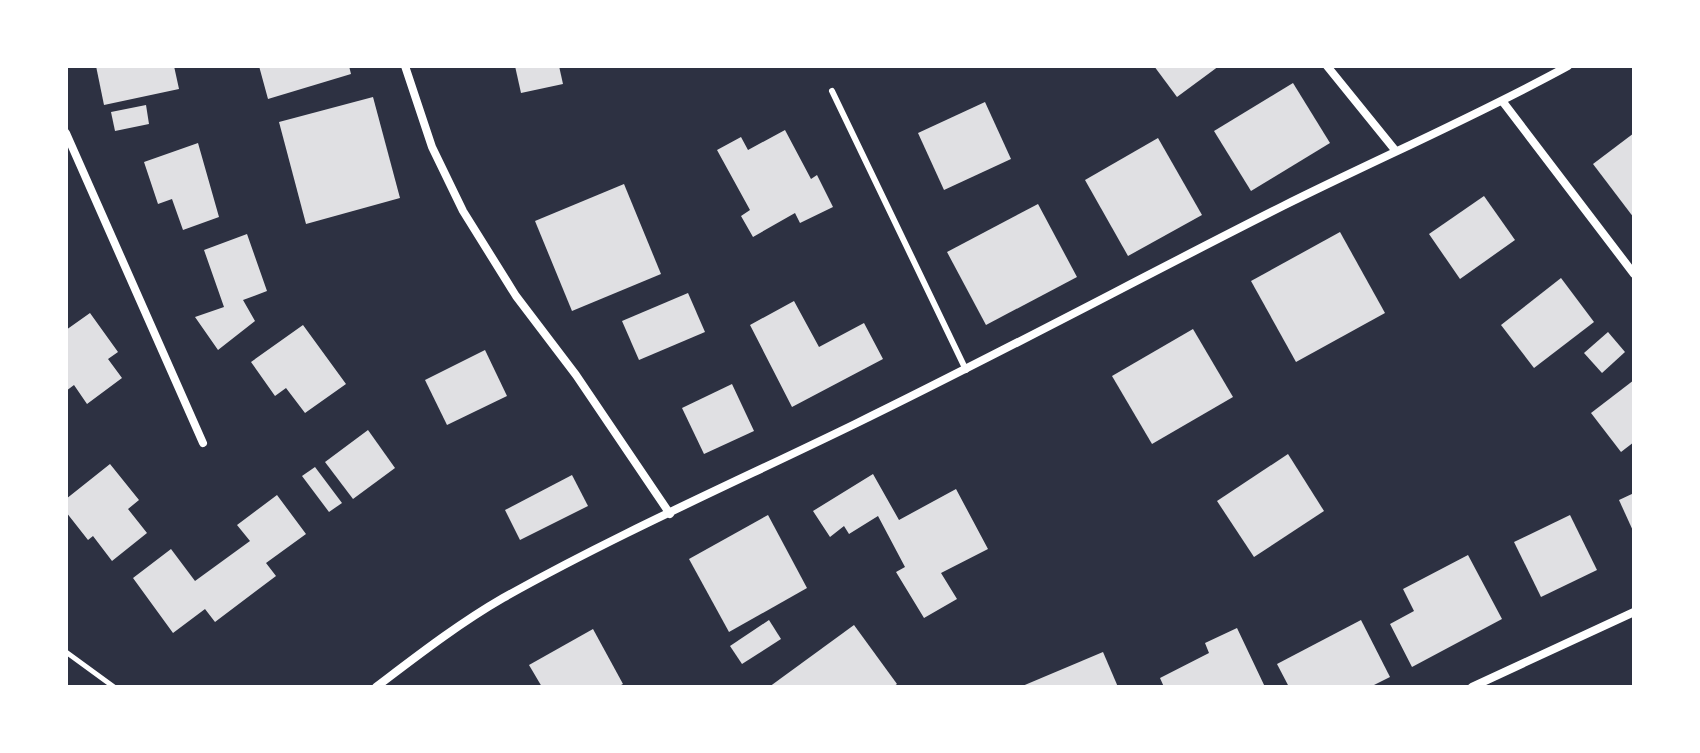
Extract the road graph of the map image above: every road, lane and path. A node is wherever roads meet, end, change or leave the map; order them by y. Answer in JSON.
{"nodes":[{"id":1,"x":405,"y":66,"type":"edge"},
{"id":2,"x":1327,"y":66,"type":"edge"},
{"id":3,"x":1568,"y":66,"type":"edge"},
{"id":4,"x":832,"y":91,"type":"dead end"},
{"id":5,"x":1503,"y":102,"type":"junction"},
{"id":6,"x":66,"y":133,"type":"edge"},
{"id":7,"x":1395,"y":150,"type":"junction"},
{"id":8,"x":1634,"y":274,"type":"edge"},
{"id":9,"x":966,"y":370,"type":"junction"},
{"id":10,"x":203,"y":443,"type":"dead end"},
{"id":11,"x":670,"y":514,"type":"junction"},
{"id":12,"x":1634,"y":612,"type":"edge"},
{"id":13,"x":66,"y":652,"type":"edge"},
{"id":14,"x":114,"y":687,"type":"edge"},
{"id":15,"x":376,"y":687,"type":"edge"},
{"id":16,"x":1472,"y":687,"type":"edge"}],
"edges":[{"from":1,"to":11,"type":"street"},
{"from":2,"to":7,"type":"street"},
{"from":3,"to":5,"type":"street"},
{"from":4,"to":9,"type":"lane"},
{"from":5,"to":7,"type":"street"},
{"from":5,"to":8,"type":"street"},
{"from":6,"to":10,"type":"street"},
{"from":7,"to":9,"type":"street"},
{"from":9,"to":11,"type":"street"},
{"from":11,"to":15,"type":"street"},
{"from":12,"to":16,"type":"street"},
{"from":13,"to":14,"type":"path"}]}
